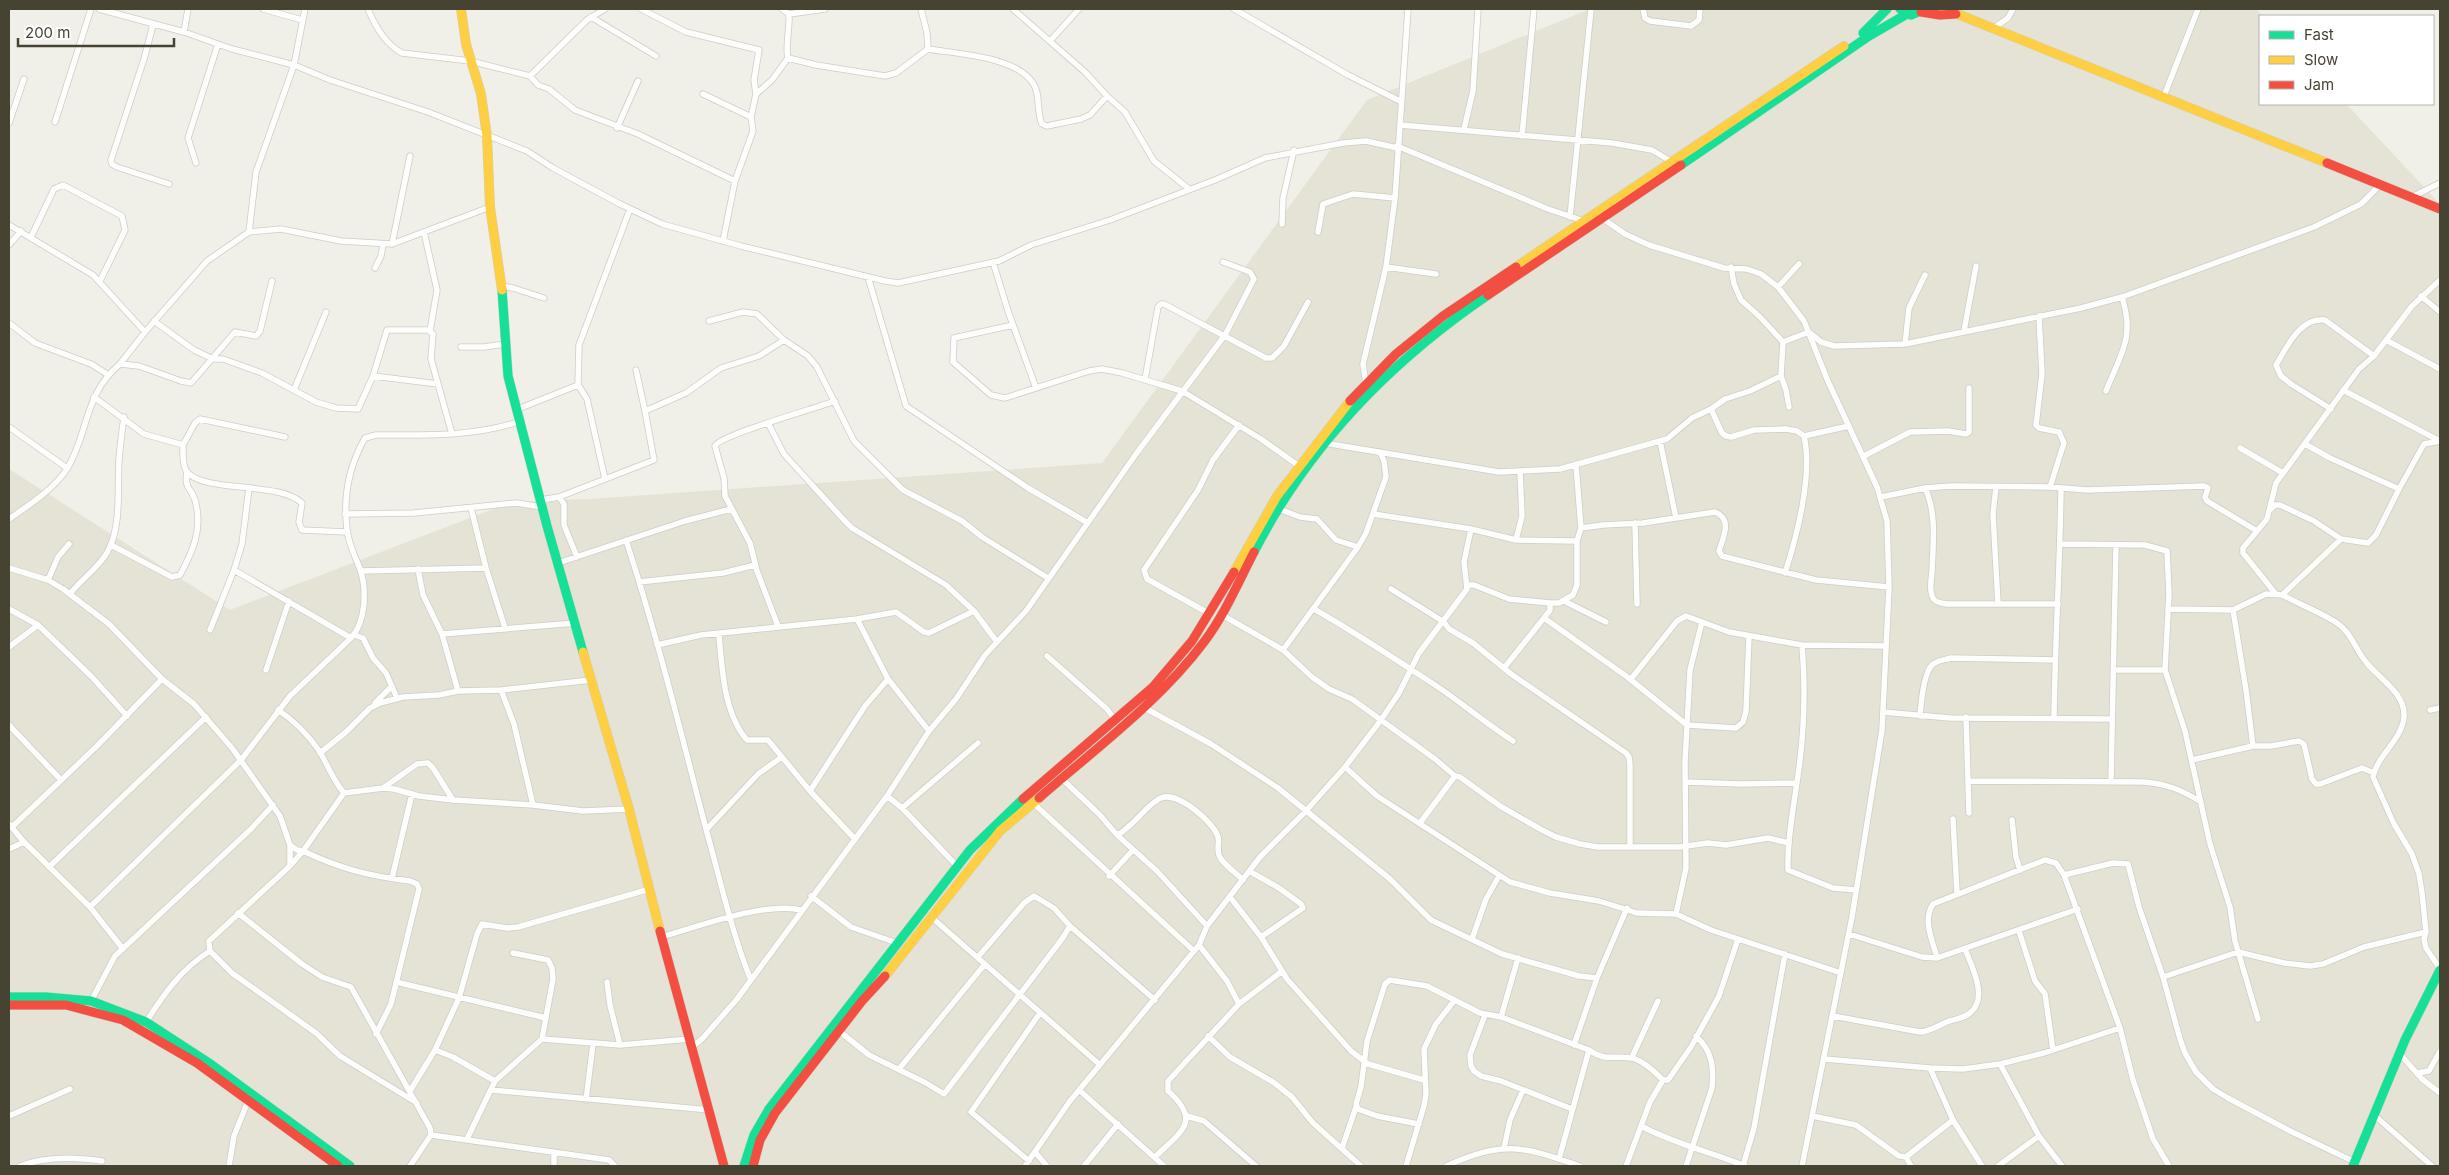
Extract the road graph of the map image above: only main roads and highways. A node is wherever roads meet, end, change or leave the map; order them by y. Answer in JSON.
{"nodes":[{"id":1,"x":461,"y":9,"type":"edge"},
{"id":2,"x":1887,"y":9,"type":"edge"},
{"id":3,"x":1945,"y":9,"type":"edge"},
{"id":4,"x":1923,"y":10,"type":"edge"},
{"id":5,"x":1903,"y":11,"type":"edge"},
{"id":6,"x":1959,"y":14,"type":"junction"},
{"id":7,"x":2440,"y":209,"type":"edge"},
{"id":8,"x":2440,"y":970,"type":"edge"},
{"id":9,"x":9,"y":997,"type":"edge"},
{"id":10,"x":9,"y":1005,"type":"edge"},
{"id":11,"x":2354,"y":1164,"type":"edge"},
{"id":12,"x":338,"y":1166,"type":"edge"},
{"id":13,"x":350,"y":1166,"type":"edge"},
{"id":14,"x":724,"y":1166,"type":"edge"},
{"id":15,"x":744,"y":1166,"type":"edge"},
{"id":16,"x":753,"y":1166,"type":"edge"}],
"edges":[{"from":1,"to":14,"type":"main road"},
{"from":2,"to":15,"type":"main road"},
{"from":3,"to":6,"type":"main road"},
{"from":4,"to":5,"type":"main road"},
{"from":4,"to":6,"type":"main road"},
{"from":5,"to":16,"type":"main road"},
{"from":6,"to":7,"type":"main road"},
{"from":8,"to":11,"type":"main road"},
{"from":9,"to":13,"type":"main road"},
{"from":10,"to":12,"type":"main road"}]}
